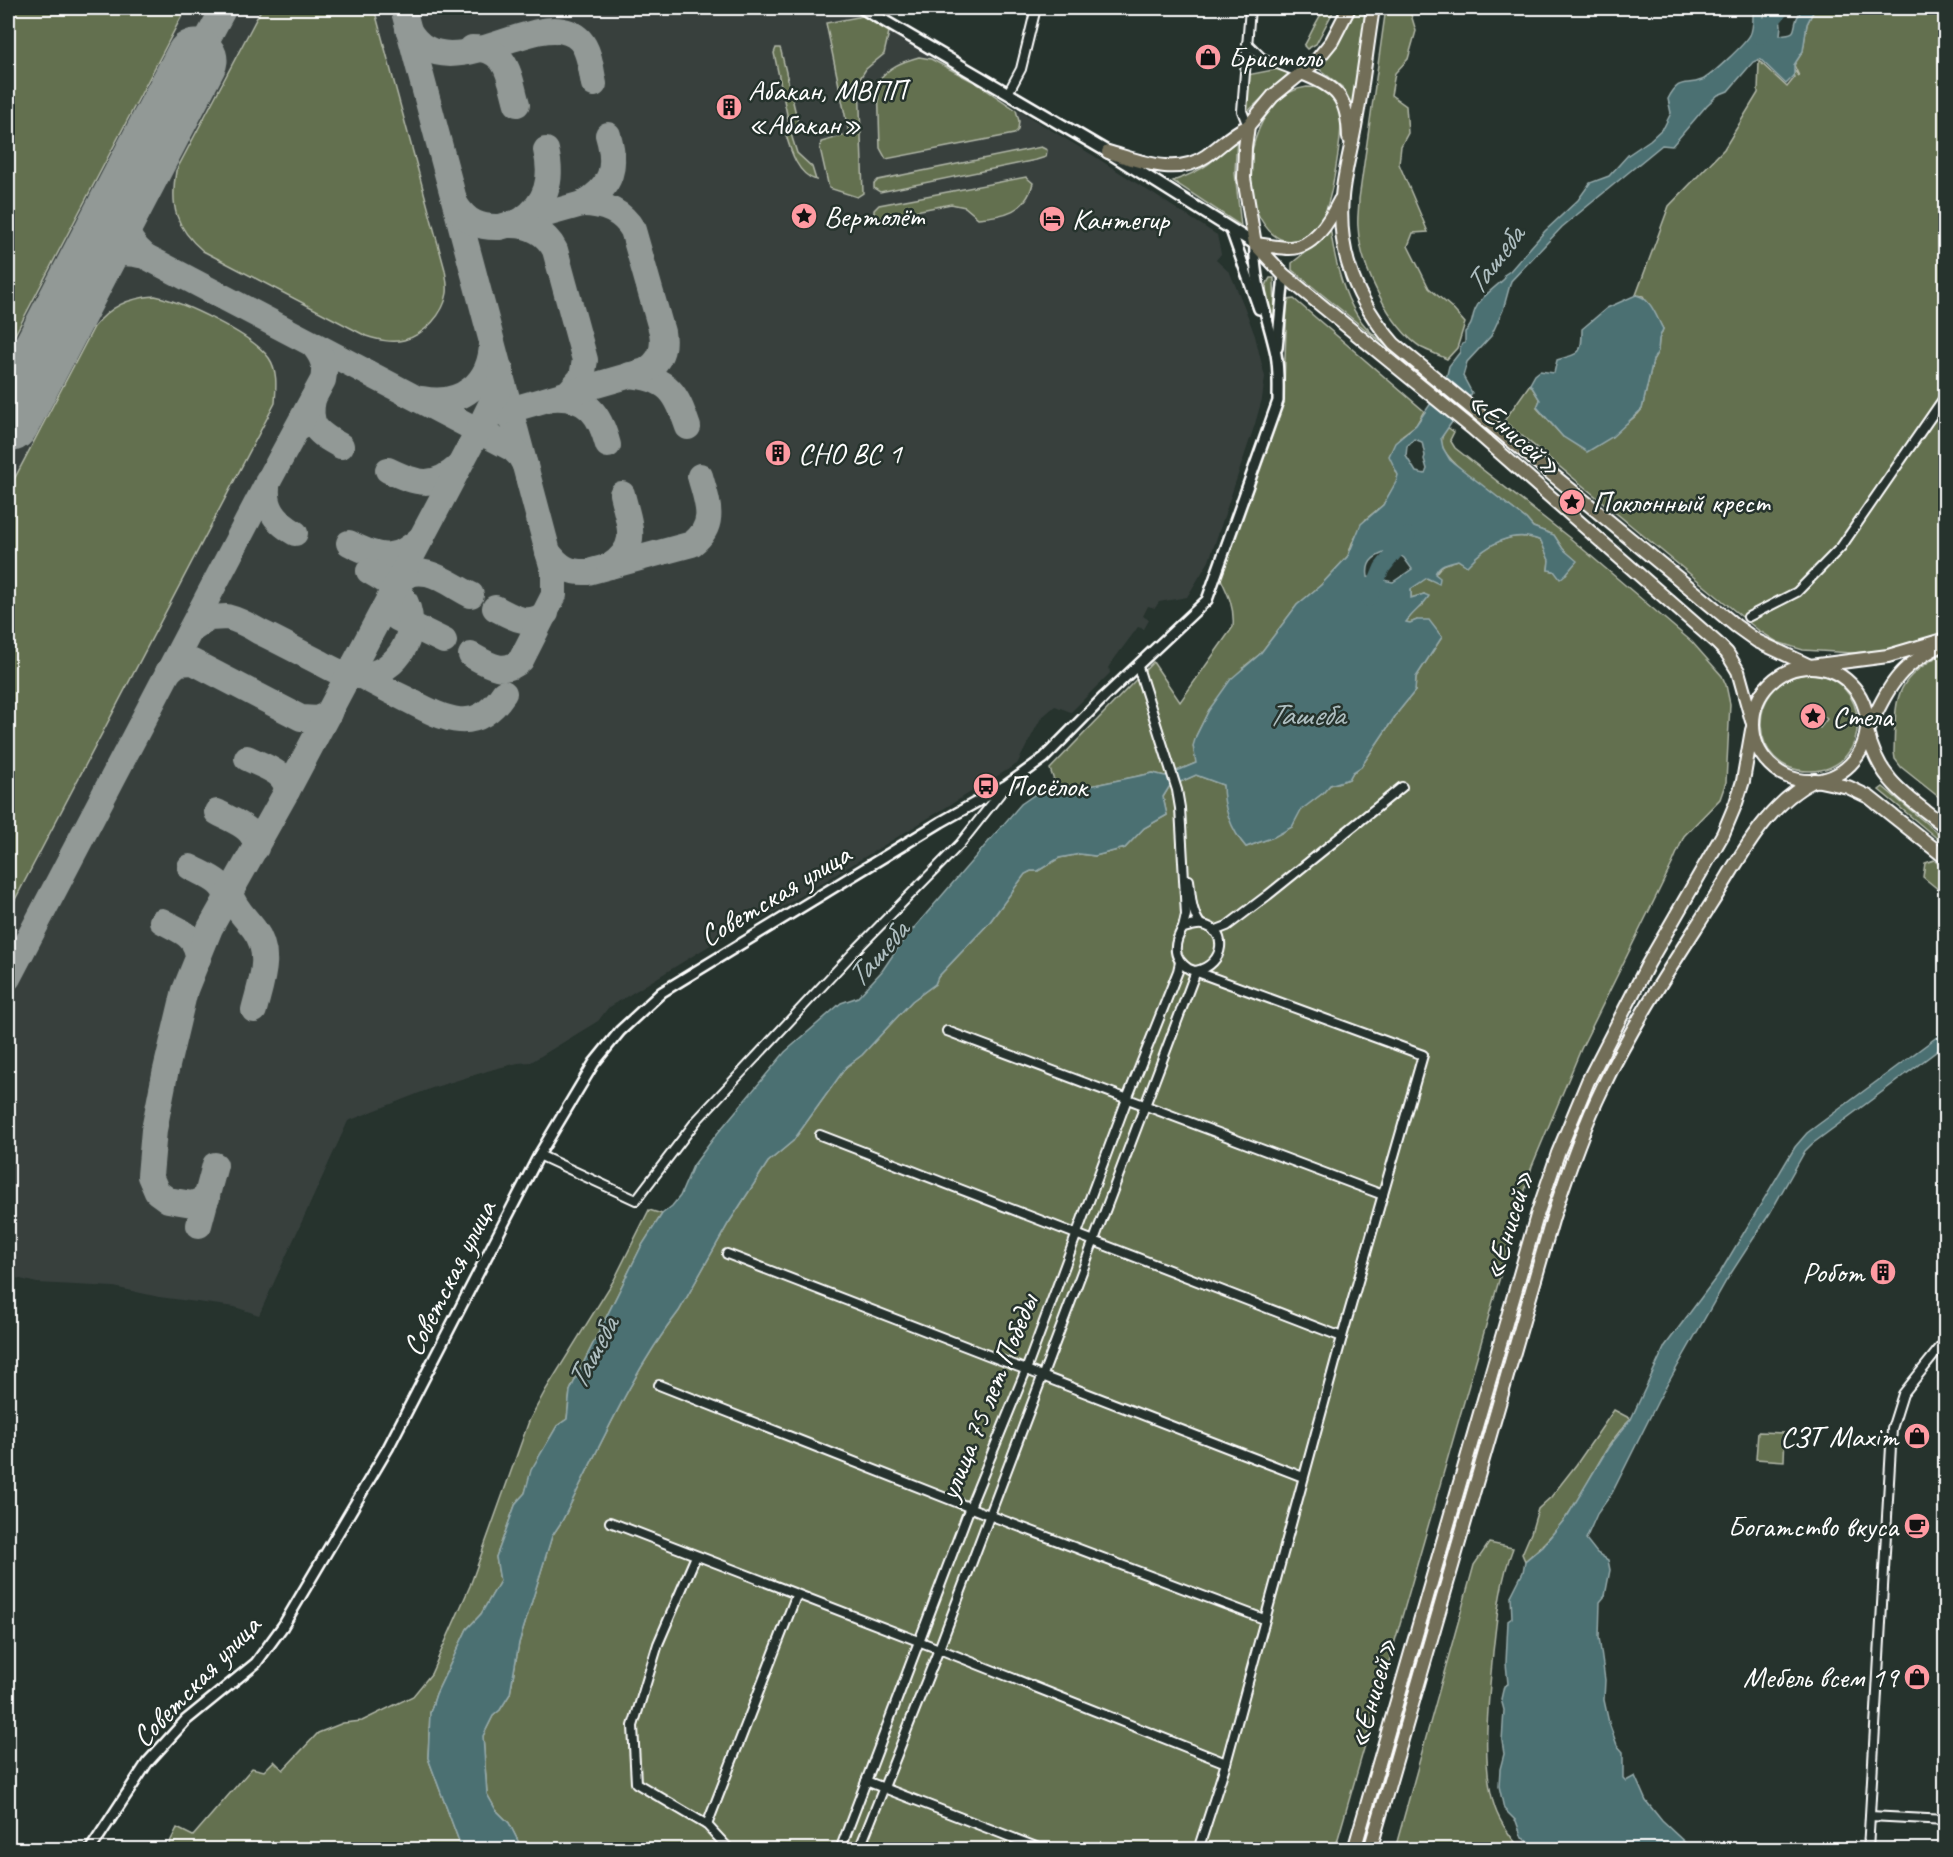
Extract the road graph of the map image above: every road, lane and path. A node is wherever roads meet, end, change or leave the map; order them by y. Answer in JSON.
{"nodes":[{"id":1,"x":862,"y":8,"type":"edge"},
{"id":2,"x":1036,"y":8,"type":"edge"},
{"id":3,"x":1250,"y":8,"type":"edge"},
{"id":4,"x":1349,"y":8,"type":"edge"},
{"id":5,"x":1373,"y":8,"type":"edge"},
{"id":6,"x":1247,"y":43,"type":"junction"},
{"id":7,"x":1301,"y":73,"type":"junction"},
{"id":8,"x":1008,"y":93,"type":"junction"},
{"id":9,"x":1248,"y":126,"type":"junction"},
{"id":10,"x":1108,"y":152,"type":"junction"},
{"id":11,"x":1350,"y":157,"type":"junction"},
{"id":12,"x":1342,"y":196,"type":"junction"},
{"id":13,"x":1231,"y":230,"type":"junction"},
{"id":14,"x":1254,"y":244,"type":"junction"},
{"id":15,"x":1284,"y":275,"type":"junction"},
{"id":16,"x":1276,"y":357,"type":"junction"},
{"id":17,"x":1946,"y":394,"type":"edge"},
{"id":18,"x":1748,"y":617,"type":"dead end"},
{"id":19,"x":1946,"y":641,"type":"edge"},
{"id":20,"x":1810,"y":666,"type":"junction"},
{"id":21,"x":1138,"y":667,"type":"junction"},
{"id":22,"x":1752,"y":725,"type":"junction"},
{"id":23,"x":1867,"y":731,"type":"junction"},
{"id":24,"x":1815,"y":780,"type":"junction"},
{"id":25,"x":1007,"y":785,"type":"junction"},
{"id":26,"x":1402,"y":787,"type":"dead end"},
{"id":27,"x":1180,"y":808,"type":"junction"},
{"id":28,"x":1946,"y":827,"type":"edge"},
{"id":29,"x":1946,"y":858,"type":"edge"},
{"id":30,"x":1200,"y":924,"type":"junction"},
{"id":31,"x":1183,"y":928,"type":"junction"},
{"id":32,"x":1214,"y":931,"type":"junction"},
{"id":33,"x":1180,"y":962,"type":"junction"},
{"id":34,"x":1197,"y":971,"type":"junction"},
{"id":35,"x":947,"y":1031,"type":"dead end"},
{"id":36,"x":1126,"y":1099,"type":"junction"},
{"id":37,"x":1146,"y":1107,"type":"junction"},
{"id":38,"x":820,"y":1135,"type":"dead end"},
{"id":39,"x":540,"y":1155,"type":"junction"},
{"id":40,"x":1383,"y":1195,"type":"junction"},
{"id":41,"x":1076,"y":1236,"type":"junction"},
{"id":42,"x":1094,"y":1243,"type":"junction"},
{"id":43,"x":727,"y":1254,"type":"dead end"},
{"id":44,"x":1342,"y":1337,"type":"junction"},
{"id":45,"x":1946,"y":1340,"type":"edge"},
{"id":46,"x":1026,"y":1370,"type":"junction"},
{"id":47,"x":1043,"y":1377,"type":"junction"},
{"id":48,"x":659,"y":1385,"type":"dead end"},
{"id":49,"x":1303,"y":1477,"type":"junction"},
{"id":50,"x":970,"y":1507,"type":"junction"},
{"id":51,"x":989,"y":1515,"type":"junction"},
{"id":52,"x":610,"y":1522,"type":"dead end"},
{"id":53,"x":696,"y":1556,"type":"junction"},
{"id":54,"x":796,"y":1596,"type":"junction"},
{"id":55,"x":1264,"y":1619,"type":"junction"},
{"id":56,"x":919,"y":1642,"type":"junction"},
{"id":57,"x":939,"y":1649,"type":"junction"},
{"id":58,"x":1226,"y":1763,"type":"junction"},
{"id":59,"x":866,"y":1781,"type":"junction"},
{"id":60,"x":882,"y":1787,"type":"junction"},
{"id":61,"x":1870,"y":1816,"type":"junction"},
{"id":62,"x":1946,"y":1820,"type":"edge"},
{"id":63,"x":707,"y":1825,"type":"junction"},
{"id":64,"x":90,"y":1850,"type":"edge"},
{"id":65,"x":730,"y":1850,"type":"edge"},
{"id":66,"x":840,"y":1850,"type":"edge"},
{"id":67,"x":859,"y":1850,"type":"edge"},
{"id":68,"x":1044,"y":1850,"type":"edge"},
{"id":69,"x":1198,"y":1850,"type":"edge"},
{"id":70,"x":1354,"y":1850,"type":"edge"},
{"id":71,"x":1370,"y":1850,"type":"edge"},
{"id":72,"x":1868,"y":1850,"type":"edge"}],
"edges":[{"from":1,"to":8,"type":"main road"},
{"from":2,"to":8,"type":"street"},
{"from":3,"to":6,"type":"street"},
{"from":4,"to":7,"type":"main road"},
{"from":5,"to":11,"type":"main road","name":"«Енисей»"},
{"from":6,"to":7,"type":"street"},
{"from":6,"to":9,"type":"street"},
{"from":7,"to":9,"type":"main road"},
{"from":7,"to":11,"type":"main road","name":"«Енисей»"},
{"from":8,"to":10,"type":"main road"},
{"from":9,"to":10,"type":"main road"},
{"from":9,"to":14,"type":"main road"},
{"from":10,"to":13,"type":"main road"},
{"from":11,"to":12,"type":"main road","name":"«Енисей»"},
{"from":12,"to":14,"type":"main road","name":"«Енисей»"},
{"from":12,"to":20,"type":"main road","name":"«Енисей»"},
{"from":13,"to":14,"type":"main road"},
{"from":13,"to":16,"type":"street"},
{"from":14,"to":15,"type":"main road","name":"«Енисей»"},
{"from":14,"to":16,"type":"street"},
{"from":15,"to":16,"type":"street"},
{"from":15,"to":22,"type":"main road","name":"«Енисей»"},
{"from":16,"to":21,"type":"street","name":"Советская улица"},
{"from":17,"to":18,"type":"street"},
{"from":19,"to":20,"type":"main road"},
{"from":19,"to":23,"type":"main road"},
{"from":20,"to":22,"type":"main road","name":"«Енисей»"},
{"from":20,"to":23,"type":"main road","name":"«Енисей»"},
{"from":21,"to":25,"type":"street","name":"Советская улица"},
{"from":21,"to":27,"type":"street"},
{"from":22,"to":24,"type":"main road","name":"«Енисей»"},
{"from":22,"to":70,"type":"main road","name":"«Енисей»"},
{"from":23,"to":24,"type":"main road","name":"«Енисей»"},
{"from":23,"to":28,"type":"main road"},
{"from":24,"to":29,"type":"main road"},
{"from":24,"to":71,"type":"main road","name":"«Енисей»"},
{"from":25,"to":39,"type":"street","name":"Советская улица"},
{"from":25,"to":39,"type":"street"},
{"from":26,"to":32,"type":"street"},
{"from":27,"to":30,"type":"street"},
{"from":27,"to":31,"type":"street"},
{"from":30,"to":31,"type":"street"},
{"from":30,"to":32,"type":"street"},
{"from":31,"to":33,"type":"street"},
{"from":32,"to":34,"type":"street"},
{"from":33,"to":34,"type":"street"},
{"from":33,"to":36,"type":"street","name":"улица 75 лет Победы"},
{"from":34,"to":37,"type":"street","name":"улица 75 лет Победы"},
{"from":34,"to":40,"type":"street"},
{"from":35,"to":36,"type":"street"},
{"from":36,"to":37,"type":"street"},
{"from":36,"to":41,"type":"street","name":"улица 75 лет Победы"},
{"from":37,"to":40,"type":"street"},
{"from":37,"to":42,"type":"street","name":"улица 75 лет Победы"},
{"from":38,"to":41,"type":"street"},
{"from":39,"to":64,"type":"street","name":"Советская улица"},
{"from":40,"to":44,"type":"street"},
{"from":41,"to":42,"type":"street"},
{"from":41,"to":46,"type":"street","name":"улица 75 лет Победы"},
{"from":42,"to":44,"type":"street"},
{"from":42,"to":47,"type":"street","name":"улица 75 лет Победы"},
{"from":43,"to":46,"type":"street"},
{"from":44,"to":49,"type":"street"},
{"from":45,"to":61,"type":"street"},
{"from":46,"to":47,"type":"street"},
{"from":46,"to":50,"type":"street","name":"улица 75 лет Победы"},
{"from":47,"to":49,"type":"street"},
{"from":47,"to":51,"type":"street","name":"улица 75 лет Победы"},
{"from":48,"to":50,"type":"street"},
{"from":49,"to":55,"type":"street"},
{"from":50,"to":51,"type":"street"},
{"from":50,"to":56,"type":"street","name":"улица 75 лет Победы"},
{"from":51,"to":55,"type":"street"},
{"from":51,"to":57,"type":"street","name":"улица 75 лет Победы"},
{"from":52,"to":53,"type":"street"},
{"from":53,"to":54,"type":"street"},
{"from":53,"to":63,"type":"street"},
{"from":54,"to":56,"type":"street"},
{"from":54,"to":63,"type":"street"},
{"from":55,"to":58,"type":"street"},
{"from":56,"to":57,"type":"street"},
{"from":56,"to":59,"type":"street","name":"улица 75 лет Победы"},
{"from":57,"to":58,"type":"street"},
{"from":57,"to":60,"type":"street","name":"улица 75 лет Победы"},
{"from":58,"to":69,"type":"street"},
{"from":59,"to":60,"type":"street"},
{"from":59,"to":66,"type":"street","name":"улица 75 лет Победы"},
{"from":60,"to":67,"type":"street","name":"улица 75 лет Победы"},
{"from":60,"to":68,"type":"street"},
{"from":61,"to":62,"type":"street"},
{"from":61,"to":72,"type":"street"},
{"from":63,"to":65,"type":"street"}]}
